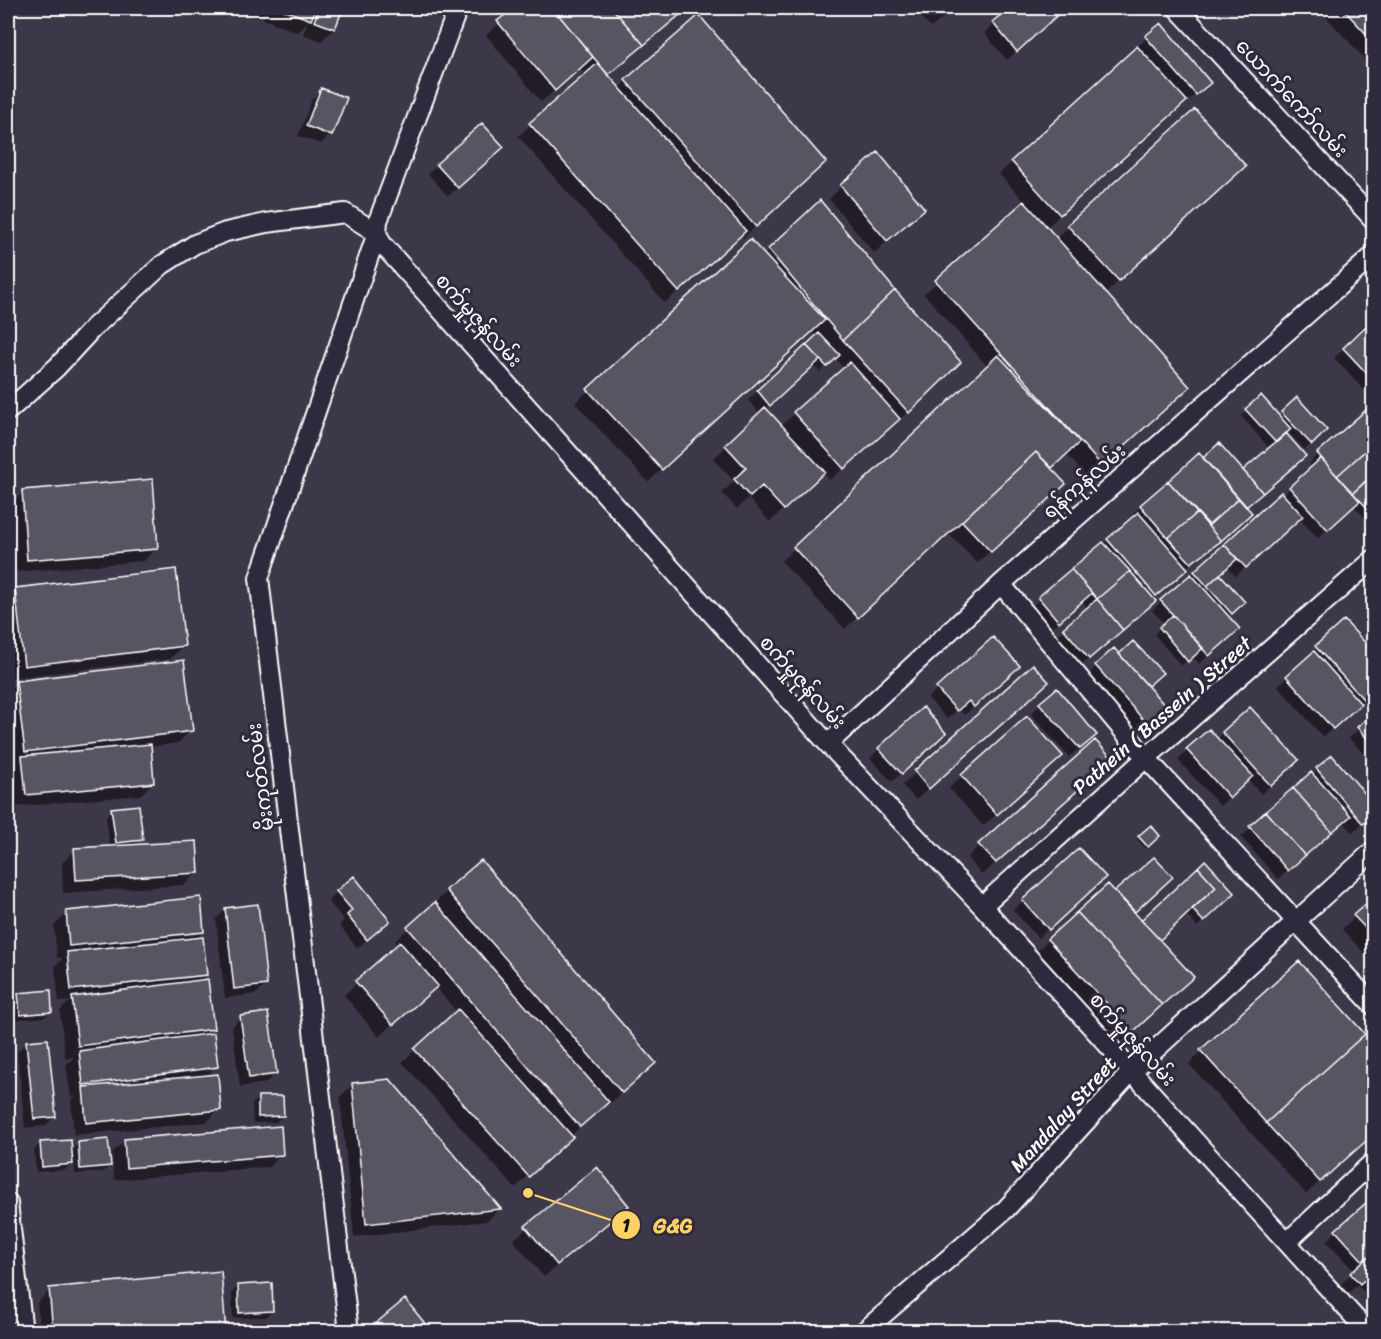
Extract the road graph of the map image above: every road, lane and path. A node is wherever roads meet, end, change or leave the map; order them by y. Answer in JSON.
{"nodes":[{"id":1,"x":458,"y":8,"type":"edge"},
{"id":2,"x":1177,"y":8,"type":"edge"},
{"id":3,"x":1374,"y":220,"type":"edge"},
{"id":4,"x":377,"y":233,"type":"junction"},
{"id":5,"x":1374,"y":255,"type":"edge"},
{"id":6,"x":8,"y":411,"type":"edge"},
{"id":7,"x":1374,"y":559,"type":"edge"},
{"id":8,"x":1001,"y":584,"type":"junction"},
{"id":9,"x":828,"y":744,"type":"junction"},
{"id":10,"x":1146,"y":758,"type":"junction"},
{"id":11,"x":1374,"y":850,"type":"edge"},
{"id":12,"x":982,"y":906,"type":"junction"},
{"id":13,"x":1296,"y":921,"type":"junction"},
{"id":14,"x":1374,"y":1006,"type":"edge"},
{"id":15,"x":1132,"y":1071,"type":"junction"},
{"id":16,"x":1374,"y":1161,"type":"edge"},
{"id":17,"x":8,"y":1203,"type":"edge"},
{"id":18,"x":1287,"y":1242,"type":"junction"},
{"id":19,"x":23,"y":1332,"type":"edge"},
{"id":20,"x":349,"y":1332,"type":"edge"},
{"id":21,"x":862,"y":1332,"type":"edge"},
{"id":22,"x":1368,"y":1332,"type":"edge"}],
"edges":[{"from":1,"to":4,"type":"street"},
{"from":2,"to":3,"type":"street","name":"ယောက်ကော်လမ်း"},
{"from":4,"to":6,"type":"street"},
{"from":4,"to":9,"type":"street","name":"စက်မှုဇုန်လမ်း"},
{"from":4,"to":20,"type":"street","name":"မိုးကုတ်လမ်း"},
{"from":5,"to":8,"type":"street","name":"ရန်ကုန်လမ်း"},
{"from":7,"to":10,"type":"street","name":"Pathein ( Bassein ) Street"},
{"from":8,"to":9,"type":"street","name":"ရန်ကုန်လမ်း"},
{"from":8,"to":10,"type":"street"},
{"from":9,"to":12,"type":"street","name":"စက်မှုဇုန်လမ်း"},
{"from":10,"to":12,"type":"street","name":"Pathein ( Bassein ) Street"},
{"from":10,"to":13,"type":"street"},
{"from":11,"to":13,"type":"street","name":"Mandalay Street"},
{"from":12,"to":15,"type":"street","name":"စက်မှုဇုန်လမ်း"},
{"from":13,"to":14,"type":"street"},
{"from":13,"to":15,"type":"street","name":"Mandalay Street"},
{"from":15,"to":18,"type":"street","name":"စက်မှုဇုန်လမ်း"},
{"from":15,"to":21,"type":"street","name":"Mandalay Street"},
{"from":16,"to":18,"type":"street"},
{"from":17,"to":19,"type":"street"},
{"from":18,"to":22,"type":"street","name":"စက်မှုဇုန်လမ်း"}]}
